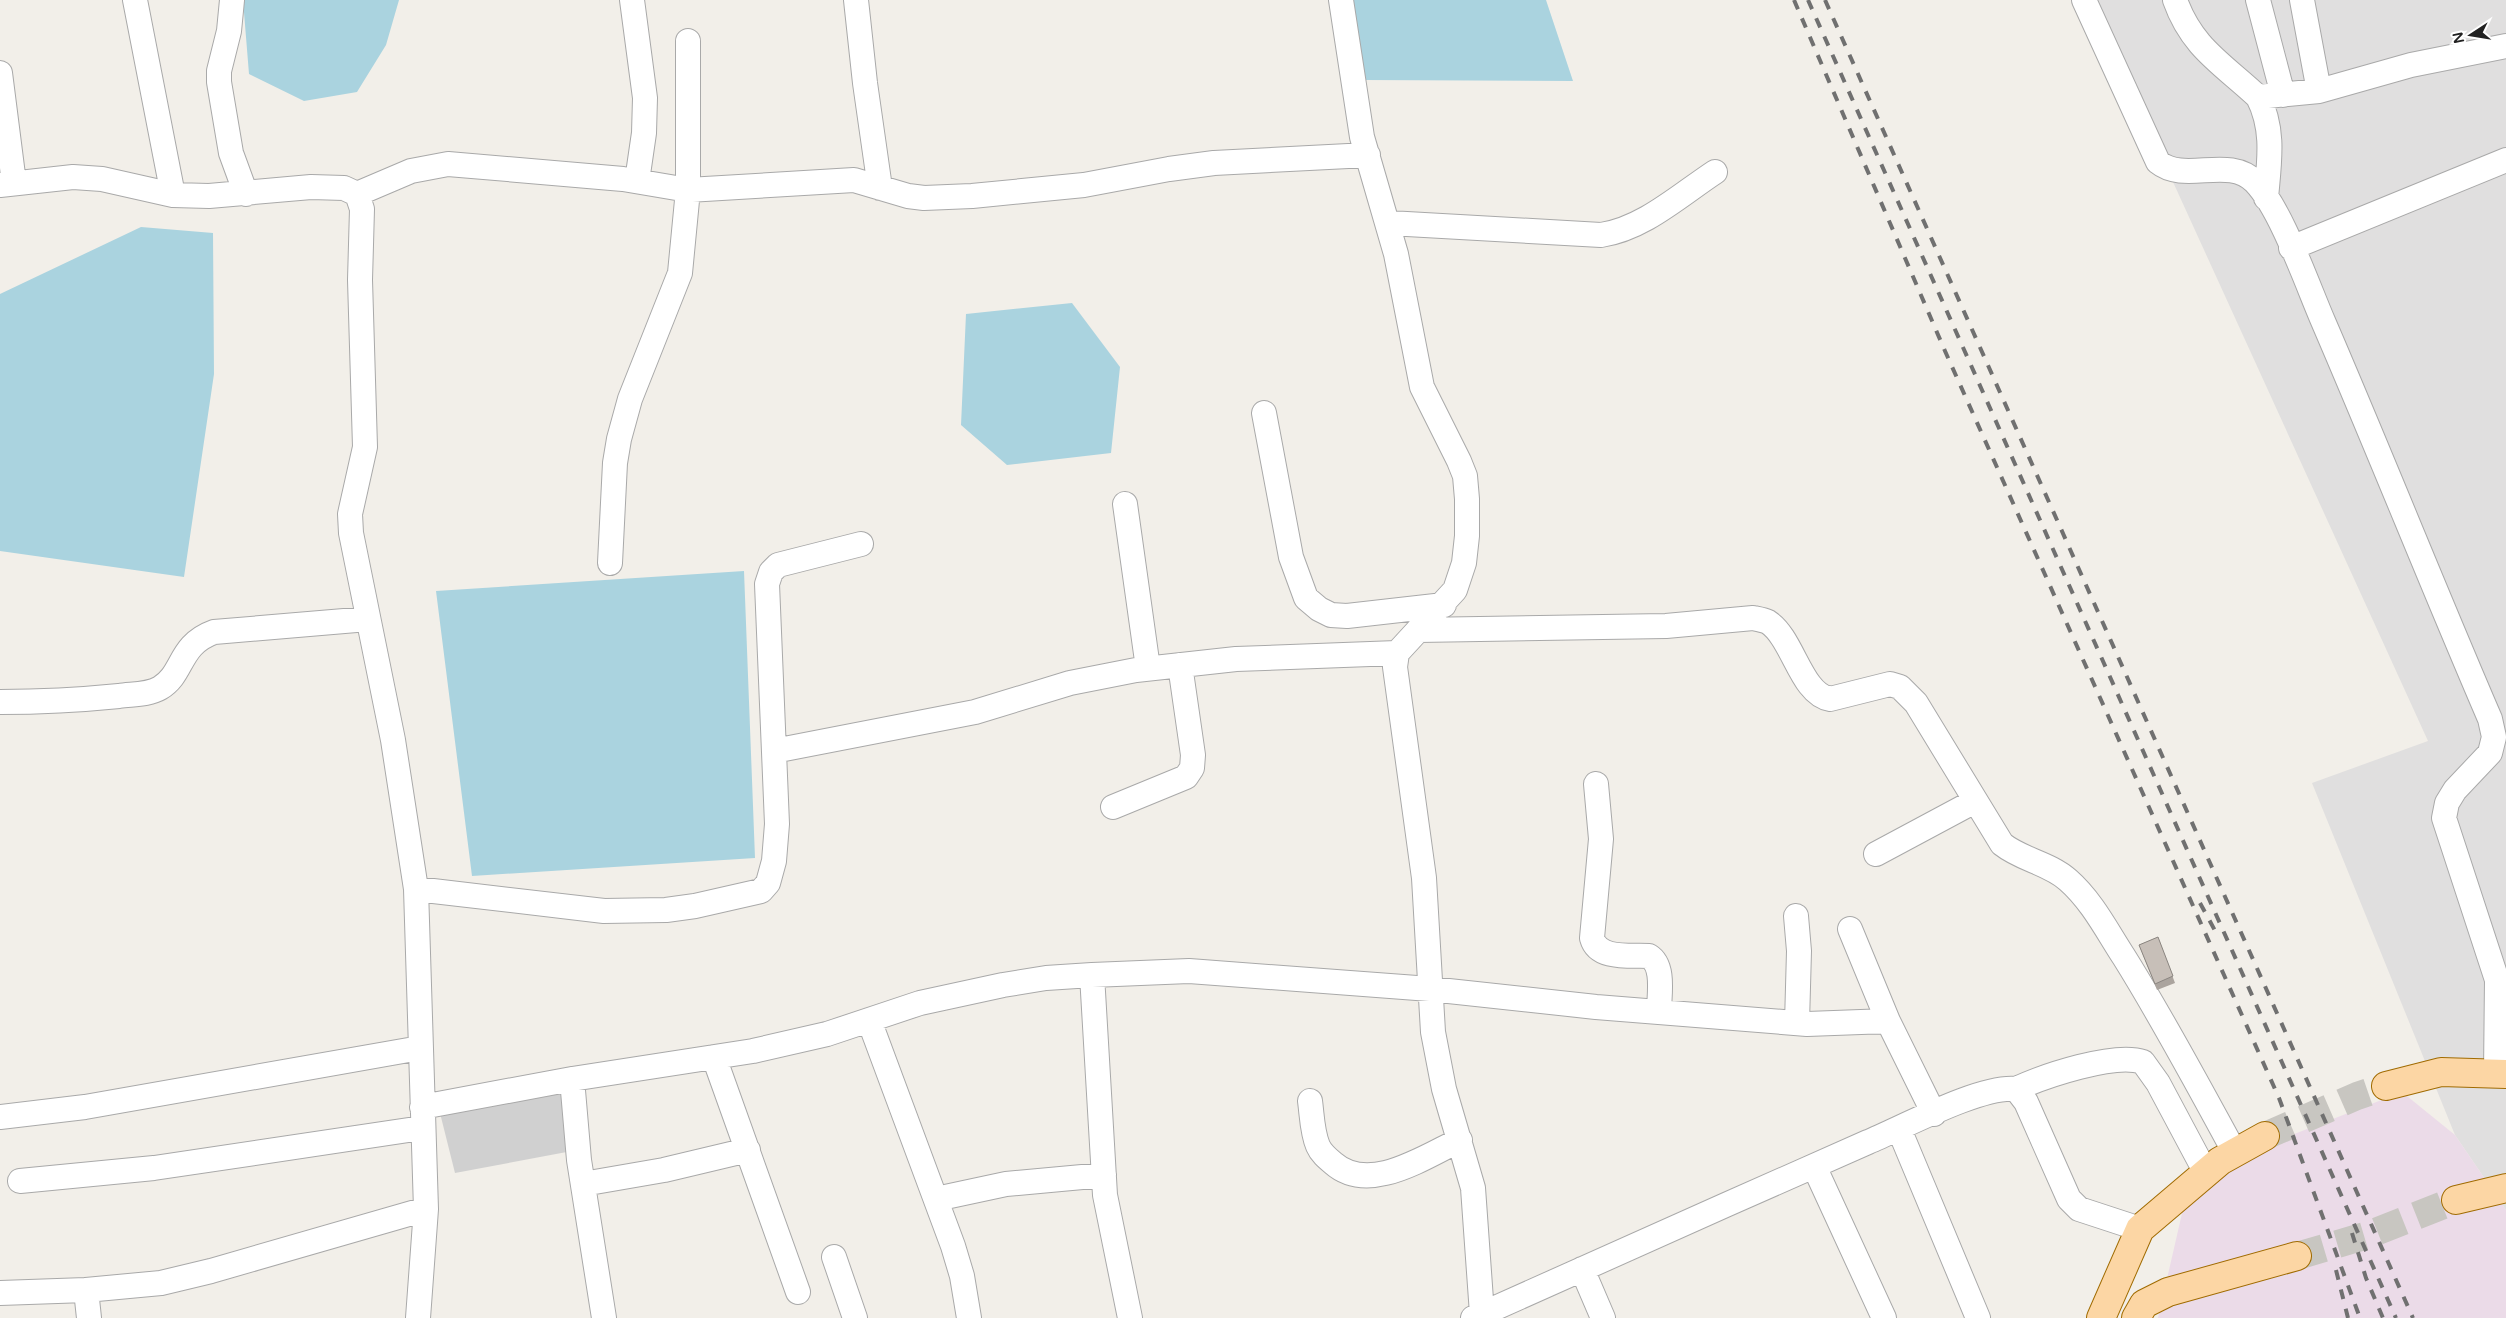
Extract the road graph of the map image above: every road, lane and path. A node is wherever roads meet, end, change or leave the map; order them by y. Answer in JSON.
{"nodes":[{"id":1,"x":135,"y":0,"type":"edge"},
{"id":2,"x":232,"y":0,"type":"edge"},
{"id":3,"x":632,"y":0,"type":"edge"},
{"id":4,"x":856,"y":0,"type":"edge"},
{"id":5,"x":1341,"y":0,"type":"edge"},
{"id":6,"x":2084,"y":0,"type":"edge"},
{"id":7,"x":2175,"y":0,"type":"edge"},
{"id":8,"x":2258,"y":0,"type":"edge"},
{"id":9,"x":2302,"y":0,"type":"edge"},
{"id":10,"x":688,"y":41,"type":"dead end"},
{"id":11,"x":2506,"y":46,"type":"edge"},
{"id":12,"x":0,"y":73,"type":"edge"},
{"id":13,"x":2319,"y":90,"type":"junction"},
{"id":14,"x":2283,"y":95,"type":"junction"},
{"id":15,"x":2258,"y":98,"type":"junction"},
{"id":16,"x":1368,"y":156,"type":"junction"},
{"id":17,"x":2506,"y":160,"type":"edge"},
{"id":18,"x":1715,"y":172,"type":"dead end"},
{"id":19,"x":637,"y":182,"type":"junction"},
{"id":20,"x":7,"y":184,"type":"edge"},
{"id":21,"x":880,"y":188,"type":"junction"},
{"id":22,"x":688,"y":190,"type":"junction"},
{"id":23,"x":246,"y":194,"type":"junction"},
{"id":24,"x":357,"y":194,"type":"junction"},
{"id":25,"x":173,"y":195,"type":"junction"},
{"id":26,"x":2266,"y":198,"type":"junction"},
{"id":27,"x":1388,"y":223,"type":"junction"},
{"id":28,"x":2291,"y":248,"type":"junction"},
{"id":29,"x":1264,"y":413,"type":"dead end"},
{"id":30,"x":1125,"y":504,"type":"dead end"},
{"id":31,"x":861,"y":544,"type":"dead end"},
{"id":32,"x":610,"y":563,"type":"dead end"},
{"id":33,"x":1444,"y":605,"type":"junction"},
{"id":34,"x":368,"y":619,"type":"junction"},
{"id":35,"x":1418,"y":630,"type":"junction"},
{"id":36,"x":1397,"y":653,"type":"junction"},
{"id":37,"x":1180,"y":665,"type":"junction"},
{"id":38,"x":1148,"y":668,"type":"junction"},
{"id":39,"x":0,"y":702,"type":"edge"},
{"id":40,"x":2500,"y":742,"type":"edge"},
{"id":41,"x":774,"y":751,"type":"junction"},
{"id":42,"x":1596,"y":784,"type":"dead end"},
{"id":43,"x":1975,"y":801,"type":"junction"},
{"id":44,"x":1113,"y":807,"type":"dead end"},
{"id":45,"x":1876,"y":854,"type":"dead end"},
{"id":46,"x":416,"y":890,"type":"junction"},
{"id":47,"x":1796,"y":916,"type":"dead end"},
{"id":48,"x":1850,"y":929,"type":"dead end"},
{"id":49,"x":1092,"y":974,"type":"junction"},
{"id":50,"x":2502,"y":983,"type":"edge"},
{"id":51,"x":1430,"y":989,"type":"junction"},
{"id":52,"x":1659,"y":1012,"type":"junction"},
{"id":53,"x":869,"y":1020,"type":"junction"},
{"id":54,"x":1888,"y":1021,"type":"junction"},
{"id":55,"x":1797,"y":1023,"type":"junction"},
{"id":56,"x":420,"y":1048,"type":"junction"},
{"id":57,"x":714,"y":1057,"type":"junction"},
{"id":58,"x":2503,"y":1076,"type":"edge"},
{"id":59,"x":572,"y":1079,"type":"junction"},
{"id":60,"x":2386,"y":1086,"type":"tunnel mouth"},
{"id":61,"x":2016,"y":1089,"type":"junction"},
{"id":62,"x":1310,"y":1101,"type":"dead end"},
{"id":63,"x":1934,"y":1114,"type":"junction"},
{"id":64,"x":0,"y":1117,"type":"edge"},
{"id":65,"x":422,"y":1118,"type":"junction"},
{"id":66,"x":1898,"y":1129,"type":"junction"},
{"id":67,"x":2265,"y":1136,"type":"tunnel mouth"},
{"id":68,"x":1460,"y":1140,"type":"junction"},
{"id":69,"x":748,"y":1150,"type":"junction"},
{"id":70,"x":2235,"y":1153,"type":"junction"},
{"id":71,"x":1814,"y":1166,"type":"junction"},
{"id":72,"x":2206,"y":1173,"type":"junction"},
{"id":73,"x":1104,"y":1175,"type":"junction"},
{"id":74,"x":20,"y":1181,"type":"dead end"},
{"id":75,"x":583,"y":1184,"type":"junction"},
{"id":76,"x":2506,"y":1188,"type":"edge"},
{"id":77,"x":936,"y":1199,"type":"junction"},
{"id":78,"x":2456,"y":1200,"type":"tunnel mouth"},
{"id":79,"x":426,"y":1210,"type":"junction"},
{"id":80,"x":2140,"y":1229,"type":"junction"},
{"id":81,"x":2297,"y":1256,"type":"tunnel mouth"},
{"id":82,"x":834,"y":1257,"type":"dead end"},
{"id":83,"x":2124,"y":1263,"type":"junction"},
{"id":84,"x":1582,"y":1270,"type":"junction"},
{"id":85,"x":86,"y":1290,"type":"junction"},
{"id":86,"x":798,"y":1292,"type":"dead end"},
{"id":87,"x":0,"y":1293,"type":"edge"},
{"id":88,"x":1491,"y":1314,"type":"edge"},
{"id":89,"x":966,"y":1317,"type":"edge"},
{"id":90,"x":89,"y":1318,"type":"edge"},
{"id":91,"x":418,"y":1318,"type":"edge"},
{"id":92,"x":604,"y":1318,"type":"edge"},
{"id":93,"x":855,"y":1318,"type":"edge"},
{"id":94,"x":1130,"y":1318,"type":"edge"},
{"id":95,"x":1602,"y":1318,"type":"edge"},
{"id":96,"x":1884,"y":1318,"type":"edge"},
{"id":97,"x":1978,"y":1318,"type":"edge"},
{"id":98,"x":2101,"y":1318,"type":"edge"},
{"id":99,"x":2136,"y":1318,"type":"edge"}],
"edges":[{"from":1,"to":25,"type":"street"},
{"from":2,"to":23,"type":"street"},
{"from":3,"to":19,"type":"street"},
{"from":4,"to":21,"type":"street"},
{"from":5,"to":16,"type":"street"},
{"from":6,"to":26,"type":"street"},
{"from":7,"to":15,"type":"street"},
{"from":8,"to":14,"type":"street"},
{"from":9,"to":13,"type":"street"},
{"from":10,"to":22,"type":"street"},
{"from":11,"to":13,"type":"street"},
{"from":12,"to":20,"type":"street"},
{"from":13,"to":14,"type":"street"},
{"from":14,"to":15,"type":"street"},
{"from":15,"to":26,"type":"street"},
{"from":16,"to":21,"type":"street"},
{"from":16,"to":27,"type":"street"},
{"from":17,"to":28,"type":"street"},
{"from":18,"to":27,"type":"street"},
{"from":19,"to":22,"type":"street"},
{"from":19,"to":24,"type":"street"},
{"from":20,"to":25,"type":"street"},
{"from":21,"to":22,"type":"street"},
{"from":22,"to":32,"type":"street"},
{"from":23,"to":24,"type":"street"},
{"from":23,"to":25,"type":"street"},
{"from":24,"to":34,"type":"street"},
{"from":26,"to":28,"type":"street"},
{"from":27,"to":33,"type":"street"},
{"from":28,"to":40,"type":"street"},
{"from":29,"to":33,"type":"street"},
{"from":30,"to":38,"type":"street"},
{"from":31,"to":41,"type":"street"},
{"from":33,"to":35,"type":"street"},
{"from":34,"to":39,"type":"street"},
{"from":34,"to":46,"type":"street"},
{"from":35,"to":36,"type":"street"},
{"from":35,"to":43,"type":"street"},
{"from":36,"to":37,"type":"street"},
{"from":36,"to":51,"type":"street"},
{"from":37,"to":38,"type":"street"},
{"from":37,"to":44,"type":"street"},
{"from":38,"to":41,"type":"street"},
{"from":40,"to":50,"type":"street"},
{"from":41,"to":46,"type":"street"},
{"from":42,"to":52,"type":"street"},
{"from":43,"to":45,"type":"street"},
{"from":43,"to":70,"type":"street"},
{"from":46,"to":56,"type":"street"},
{"from":47,"to":55,"type":"street"},
{"from":48,"to":54,"type":"street"},
{"from":49,"to":51,"type":"street"},
{"from":49,"to":53,"type":"street"},
{"from":49,"to":73,"type":"street"},
{"from":50,"to":58,"type":"street"},
{"from":51,"to":52,"type":"street"},
{"from":51,"to":68,"type":"street"},
{"from":52,"to":55,"type":"street"},
{"from":53,"to":57,"type":"street"},
{"from":53,"to":77,"type":"street"},
{"from":54,"to":55,"type":"street"},
{"from":54,"to":63,"type":"street"},
{"from":56,"to":64,"type":"street"},
{"from":56,"to":65,"type":"street"},
{"from":57,"to":59,"type":"street"},
{"from":57,"to":69,"type":"street"},
{"from":58,"to":60,"type":"main road"},
{"from":59,"to":65,"type":"street"},
{"from":59,"to":75,"type":"street"},
{"from":61,"to":63,"type":"street"},
{"from":61,"to":72,"type":"street"},
{"from":61,"to":80,"type":"street"},
{"from":62,"to":68,"type":"street"},
{"from":63,"to":66,"type":"street"},
{"from":65,"to":74,"type":"street"},
{"from":65,"to":79,"type":"street"},
{"from":66,"to":71,"type":"street"},
{"from":66,"to":97,"type":"street"},
{"from":67,"to":70,"type":"main road"},
{"from":68,"to":88,"type":"street"},
{"from":69,"to":75,"type":"street"},
{"from":69,"to":86,"type":"street"},
{"from":70,"to":72,"type":"main road"},
{"from":71,"to":84,"type":"street"},
{"from":71,"to":96,"type":"street"},
{"from":72,"to":80,"type":"main road"},
{"from":73,"to":77,"type":"street"},
{"from":73,"to":94,"type":"street"},
{"from":75,"to":92,"type":"street"},
{"from":76,"to":78,"type":"main road"},
{"from":77,"to":89,"type":"street"},
{"from":79,"to":85,"type":"street"},
{"from":79,"to":91,"type":"street"},
{"from":80,"to":83,"type":"main road"},
{"from":81,"to":99,"type":"main road"},
{"from":82,"to":93,"type":"street"},
{"from":83,"to":98,"type":"main road"},
{"from":83,"to":99,"type":"main road"},
{"from":84,"to":88,"type":"street"},
{"from":84,"to":95,"type":"street"},
{"from":85,"to":87,"type":"street"},
{"from":85,"to":90,"type":"street"}]}
